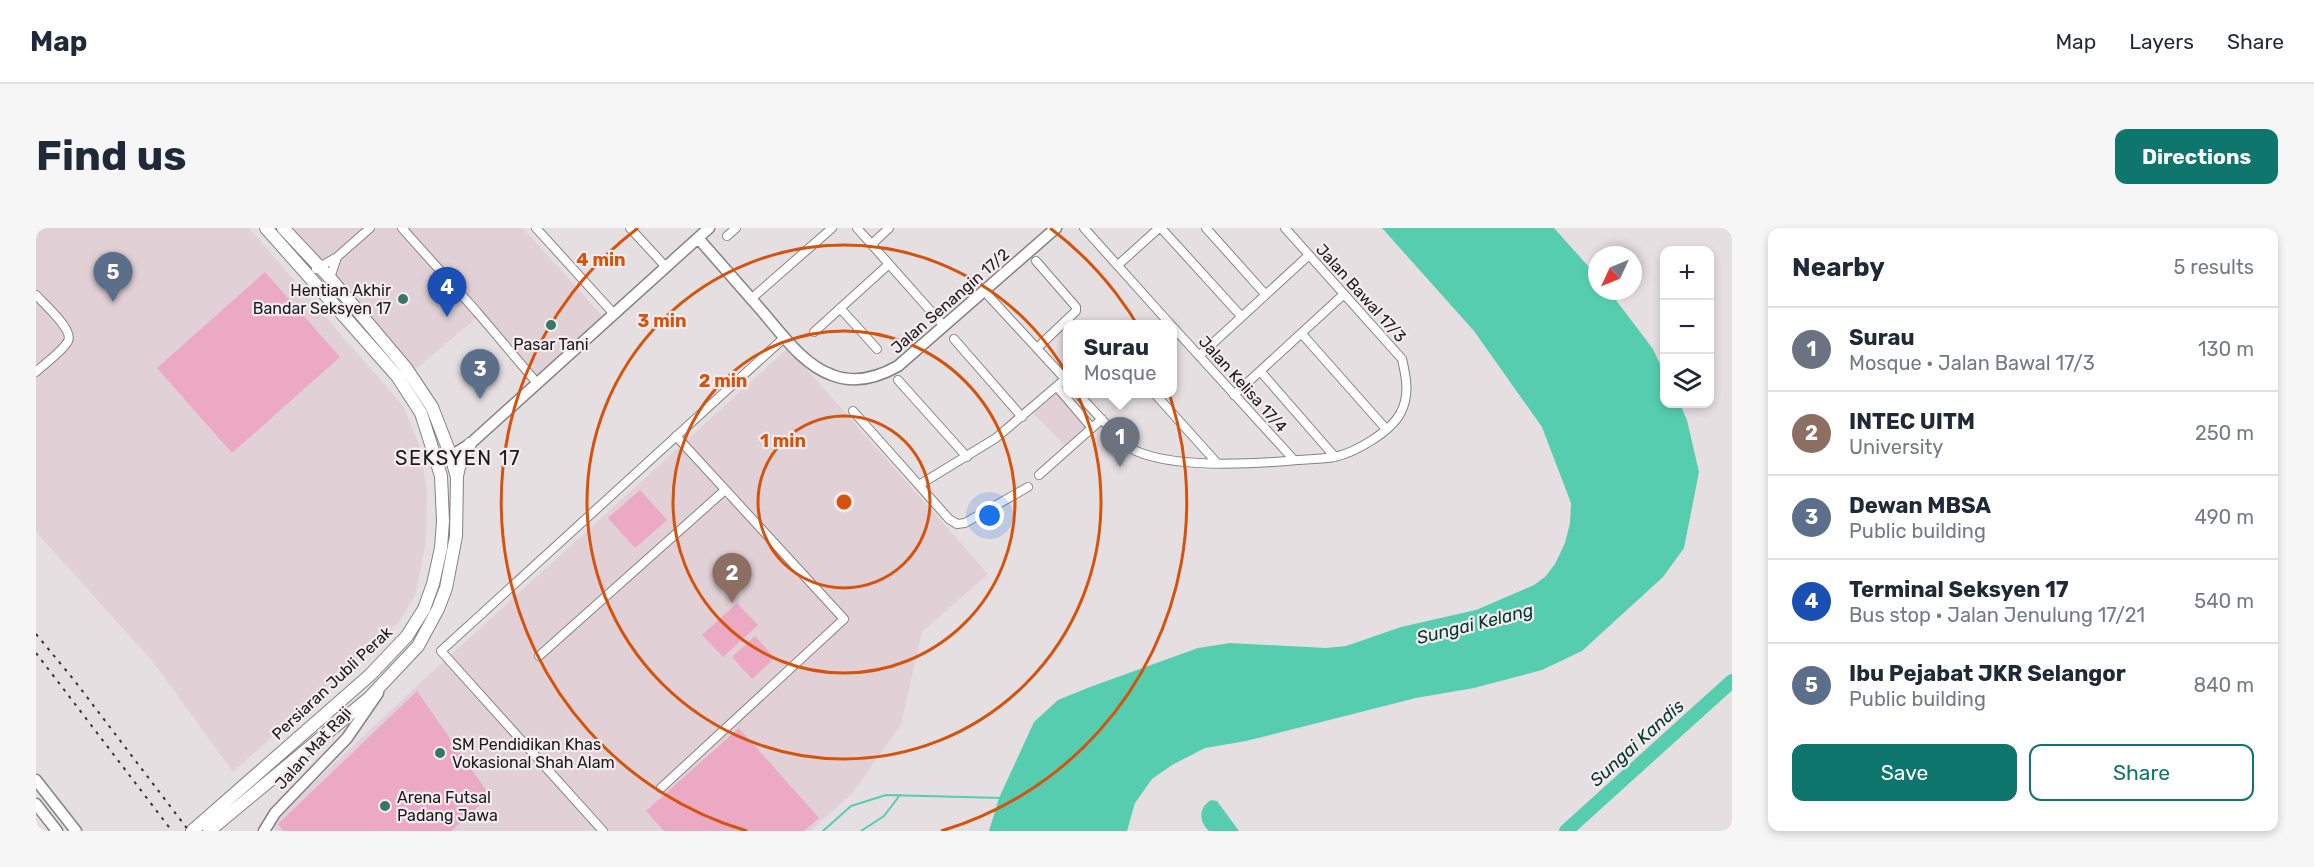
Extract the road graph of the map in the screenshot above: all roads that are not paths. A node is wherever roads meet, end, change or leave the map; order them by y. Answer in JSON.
{"nodes":[{"id":1,"x":266,"y":228,"type":"edge"},
{"id":2,"x":283,"y":228,"type":"edge"},
{"id":3,"x":370,"y":228,"type":"edge"},
{"id":4,"x":402,"y":228,"type":"edge"},
{"id":5,"x":536,"y":228,"type":"edge"},
{"id":6,"x":630,"y":228,"type":"edge"},
{"id":7,"x":709,"y":228,"type":"edge"},
{"id":8,"x":736,"y":228,"type":"edge"},
{"id":9,"x":832,"y":228,"type":"edge"},
{"id":10,"x":857,"y":228,"type":"edge"},
{"id":11,"x":889,"y":228,"type":"edge"},
{"id":12,"x":1056,"y":228,"type":"edge"},
{"id":13,"x":1084,"y":228,"type":"edge"},
{"id":14,"x":1160,"y":228,"type":"edge"},
{"id":15,"x":1206,"y":228,"type":"edge"},
{"id":16,"x":1285,"y":228,"type":"edge"},
{"id":17,"x":727,"y":236,"type":"dead end"},
{"id":18,"x":698,"y":238,"type":"junction"},
{"id":19,"x":872,"y":244,"type":"junction"},
{"id":20,"x":1309,"y":255,"type":"junction"},
{"id":21,"x":338,"y":257,"type":"junction"},
{"id":22,"x":1036,"y":261,"type":"dead end"},
{"id":23,"x":889,"y":264,"type":"junction"},
{"id":24,"x":318,"y":266,"type":"junction"},
{"id":25,"x":1118,"y":266,"type":"junction"},
{"id":26,"x":666,"y":267,"type":"junction"},
{"id":27,"x":309,"y":276,"type":"junction"},
{"id":28,"x":330,"y":278,"type":"junction"},
{"id":29,"x":985,"y":292,"type":"junction"},
{"id":30,"x":1265,"y":294,"type":"junction"},
{"id":31,"x":1344,"y":294,"type":"junction"},
{"id":32,"x":36,"y":295,"type":"edge"},
{"id":33,"x":751,"y":299,"type":"junction"},
{"id":34,"x":840,"y":308,"type":"junction"},
{"id":35,"x":614,"y":314,"type":"junction"},
{"id":36,"x":1241,"y":316,"type":"junction"},
{"id":37,"x":1067,"y":320,"type":"edge"},
{"id":38,"x":1167,"y":320,"type":"edge"},
{"id":39,"x":1063,"y":324,"type":"edge"},
{"id":40,"x":944,"y":326,"type":"junction"},
{"id":41,"x":1177,"y":331,"type":"edge"},
{"id":42,"x":814,"y":332,"type":"dead end"},
{"id":43,"x":1302,"y":334,"type":"junction"},
{"id":44,"x":785,"y":337,"type":"junction"},
{"id":45,"x":954,"y":339,"type":"dead end"},
{"id":46,"x":1037,"y":348,"type":"junction"},
{"id":47,"x":877,"y":349,"type":"dead end"},
{"id":48,"x":1199,"y":356,"type":"junction"},
{"id":49,"x":36,"y":372,"type":"edge"},
{"id":50,"x":1261,"y":372,"type":"junction"},
{"id":51,"x":1063,"y":377,"type":"edge"},
{"id":52,"x":898,"y":380,"type":"dead end"},
{"id":53,"x":1063,"y":382,"type":"edge"},
{"id":54,"x":537,"y":383,"type":"junction"},
{"id":55,"x":1057,"y":387,"type":"junction"},
{"id":56,"x":1063,"y":394,"type":"edge"},
{"id":57,"x":1234,"y":394,"type":"junction"},
{"id":58,"x":1066,"y":398,"type":"edge"},
{"id":59,"x":1083,"y":398,"type":"edge"},
{"id":60,"x":1159,"y":398,"type":"edge"},
{"id":61,"x":853,"y":411,"type":"dead end"},
{"id":62,"x":1022,"y":417,"type":"junction"},
{"id":63,"x":1102,"y":419,"type":"junction"},
{"id":64,"x":1092,"y":428,"type":"junction"},
{"id":65,"x":1386,"y":429,"type":"junction"},
{"id":66,"x":443,"y":434,"type":"junction"},
{"id":67,"x":676,"y":436,"type":"junction"},
{"id":68,"x":470,"y":444,"type":"junction"},
{"id":69,"x":452,"y":456,"type":"junction"},
{"id":70,"x":967,"y":457,"type":"junction"},
{"id":71,"x":1335,"y":457,"type":"junction"},
{"id":72,"x":1294,"y":460,"type":"junction"},
{"id":73,"x":1217,"y":463,"type":"junction"},
{"id":74,"x":1039,"y":475,"type":"dead end"},
{"id":75,"x":441,"y":476,"type":"junction"},
{"id":76,"x":457,"y":477,"type":"junction"},
{"id":77,"x":919,"y":485,"type":"junction"},
{"id":78,"x":1028,"y":487,"type":"dead end"},
{"id":79,"x":725,"y":490,"type":"junction"},
{"id":80,"x":538,"y":656,"type":"dead end"},
{"id":81,"x":396,"y":670,"type":"junction"},
{"id":82,"x":370,"y":675,"type":"junction"},
{"id":83,"x":383,"y":684,"type":"junction"},
{"id":84,"x":340,"y":722,"type":"junction"},
{"id":85,"x":347,"y":738,"type":"junction"},
{"id":86,"x":36,"y":780,"type":"edge"},
{"id":87,"x":661,"y":788,"type":"dead end"},
{"id":88,"x":36,"y":804,"type":"edge"},
{"id":89,"x":200,"y":830,"type":"edge"},
{"id":90,"x":57,"y":831,"type":"edge"},
{"id":91,"x":76,"y":831,"type":"edge"},
{"id":92,"x":264,"y":831,"type":"edge"},
{"id":93,"x":603,"y":831,"type":"edge"}],
"edges":[{"from":1,"to":27,"type":"main road","name":"Persiaran Jubli Perak"},
{"from":2,"to":24,"type":"main road","name":"Persiaran Jubli Perak"},
{"from":3,"to":21,"type":"street"},
{"from":4,"to":54,"type":"street"},
{"from":5,"to":35,"type":"street"},
{"from":6,"to":26,"type":"street"},
{"from":7,"to":18,"type":"street"},
{"from":8,"to":17,"type":"street"},
{"from":9,"to":33,"type":"street"},
{"from":10,"to":19,"type":"street"},
{"from":11,"to":19,"type":"street"},
{"from":12,"to":29,"type":"street","name":"Jalan Senangin 17/2"},
{"from":13,"to":25,"type":"street","name":"Jalan Kelisa 17/4"},
{"from":14,"to":25,"type":"street"},
{"from":14,"to":36,"type":"street"},
{"from":15,"to":30,"type":"street"},
{"from":16,"to":20,"type":"street","name":"Jalan Bawal 17/3"},
{"from":18,"to":26,"type":"street"},
{"from":18,"to":33,"type":"street","name":"Jalan Senangin 17/2"},
{"from":19,"to":23,"type":"street"},
{"from":20,"to":30,"type":"street"},
{"from":20,"to":31,"type":"street","name":"Jalan Bawal 17/3"},
{"from":21,"to":24,"type":"street"},
{"from":21,"to":28,"type":"street"},
{"from":22,"to":37,"type":"street"},
{"from":23,"to":34,"type":"street"},
{"from":23,"to":40,"type":"street"},
{"from":24,"to":27,"type":"street"},
{"from":24,"to":28,"type":"main road","name":"Persiaran Jubli Perak"},
{"from":25,"to":38,"type":"street","name":"Jalan Kelisa 17/4"},
{"from":26,"to":35,"type":"street"},
{"from":27,"to":75,"type":"main road","name":"Persiaran Jubli Perak"},
{"from":28,"to":66,"type":"main road","name":"Persiaran Jubli Perak"},
{"from":29,"to":40,"type":"street","name":"Jalan Senangin 17/2"},
{"from":29,"to":46,"type":"street"},
{"from":30,"to":36,"type":"street"},
{"from":31,"to":43,"type":"street"},
{"from":31,"to":65,"type":"street","name":"Jalan Bawal 17/3"},
{"from":32,"to":49,"type":"street"},
{"from":33,"to":44,"type":"street","name":"Jalan Senangin 17/2"},
{"from":34,"to":42,"type":"street"},
{"from":34,"to":47,"type":"street"},
{"from":35,"to":54,"type":"street"},
{"from":36,"to":48,"type":"street"},
{"from":39,"to":46,"type":"street"},
{"from":40,"to":44,"type":"street","name":"Jalan Senangin 17/2"},
{"from":41,"to":48,"type":"street","name":"Jalan Kelisa 17/4"},
{"from":43,"to":50,"type":"street"},
{"from":43,"to":65,"type":"street"},
{"from":44,"to":67,"type":"street"},
{"from":45,"to":62,"type":"street"},
{"from":46,"to":51,"type":"street"},
{"from":48,"to":57,"type":"street","name":"Jalan Kelisa 17/4"},
{"from":50,"to":57,"type":"street"},
{"from":50,"to":71,"type":"street"},
{"from":52,"to":70,"type":"street"},
{"from":53,"to":55,"type":"street"},
{"from":54,"to":68,"type":"street"},
{"from":55,"to":56,"type":"street"},
{"from":55,"to":62,"type":"street"},
{"from":57,"to":72,"type":"street","name":"Jalan Kelisa 17/4"},
{"from":58,"to":64,"type":"street"},
{"from":59,"to":63,"type":"street","name":"Jalan Bawal 17/3"},
{"from":60,"to":73,"type":"street"},
{"from":61,"to":77,"type":"street"},
{"from":62,"to":70,"type":"street"},
{"from":63,"to":64,"type":"street"},
{"from":63,"to":73,"type":"street","name":"Jalan Bawal 17/3"},
{"from":64,"to":74,"type":"street"},
{"from":65,"to":71,"type":"street","name":"Jalan Bawal 17/3"},
{"from":66,"to":68,"type":"main road"},
{"from":66,"to":69,"type":"main road","name":"Persiaran Jubli Perak"},
{"from":67,"to":79,"type":"street"},
{"from":67,"to":93,"type":"street"},
{"from":68,"to":69,"type":"street"},
{"from":68,"to":76,"type":"main road"},
{"from":69,"to":75,"type":"main road"},
{"from":69,"to":76,"type":"main road","name":"Persiaran Jubli Perak"},
{"from":70,"to":77,"type":"street"},
{"from":71,"to":72,"type":"street","name":"Jalan Bawal 17/3"},
{"from":72,"to":73,"type":"street","name":"Jalan Bawal 17/3"},
{"from":75,"to":82,"type":"main road","name":"Persiaran Jubli Perak"},
{"from":76,"to":81,"type":"main road","name":"Persiaran Jubli Perak"},
{"from":77,"to":78,"type":"street"},
{"from":79,"to":80,"type":"street"},
{"from":79,"to":87,"type":"street"},
{"from":81,"to":82,"type":"main road"},
{"from":81,"to":83,"type":"main road","name":"Persiaran Jubli Perak"},
{"from":82,"to":89,"type":"main road","name":"Persiaran Jubli Perak"},
{"from":83,"to":84,"type":"main road","name":"Persiaran Jubli Perak"},
{"from":83,"to":85,"type":"street","name":"Jalan Mat Raji"},
{"from":84,"to":85,"type":"street"},
{"from":84,"to":89,"type":"main road","name":"Persiaran Jubli Perak"},
{"from":85,"to":92,"type":"street","name":"Jalan Mat Raji"},
{"from":86,"to":91,"type":"street"},
{"from":88,"to":90,"type":"street"}]}
